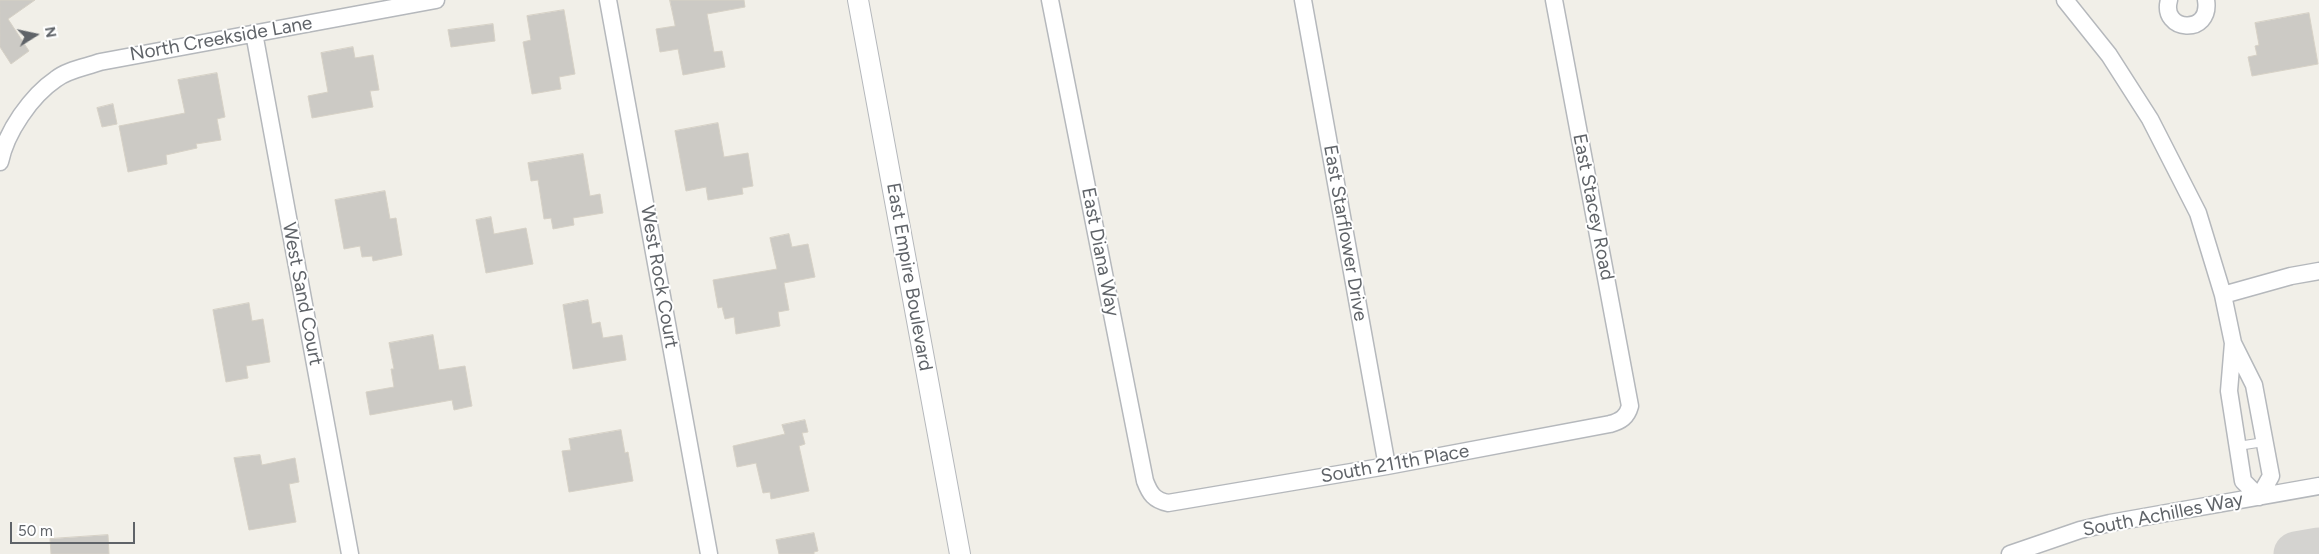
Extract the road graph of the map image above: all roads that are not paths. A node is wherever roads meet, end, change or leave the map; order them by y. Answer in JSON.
{"nodes":[{"id":1,"x":436,"y":0,"type":"edge"},
{"id":2,"x":608,"y":0,"type":"edge"},
{"id":3,"x":858,"y":0,"type":"edge"},
{"id":4,"x":1050,"y":0,"type":"edge"},
{"id":5,"x":1303,"y":0,"type":"edge"},
{"id":6,"x":1554,"y":0,"type":"edge"},
{"id":7,"x":2064,"y":0,"type":"edge"},
{"id":8,"x":2169,"y":0,"type":"edge"},
{"id":9,"x":2206,"y":0,"type":"edge"},
{"id":10,"x":254,"y":34,"type":"junction"},
{"id":11,"x":0,"y":162,"type":"edge"},
{"id":12,"x":2319,"y":271,"type":"edge"},
{"id":13,"x":2223,"y":295,"type":"junction"},
{"id":14,"x":2233,"y":343,"type":"junction"},
{"id":15,"x":1628,"y":413,"type":"joint"},
{"id":16,"x":2264,"y":442,"type":"junction"},
{"id":17,"x":2238,"y":446,"type":"junction"},
{"id":18,"x":1387,"y":466,"type":"junction"},
{"id":19,"x":2319,"y":486,"type":"edge"},
{"id":20,"x":2259,"y":497,"type":"junction"},
{"id":21,"x":1158,"y":501,"type":"joint"},
{"id":22,"x":350,"y":554,"type":"edge"},
{"id":23,"x":709,"y":554,"type":"edge"},
{"id":24,"x":960,"y":554,"type":"edge"},
{"id":25,"x":2010,"y":554,"type":"edge"}],
"edges":[{"from":1,"to":10,"type":"street","name":"North Creekside Lane"},
{"from":2,"to":23,"type":"street","name":"West Rock Court"},
{"from":3,"to":24,"type":"street","name":"East Empire Boulevard"},
{"from":4,"to":21,"type":"street","name":"East Diana Way"},
{"from":5,"to":18,"type":"street","name":"East Starflower Drive"},
{"from":6,"to":15,"type":"street","name":"East Stacey Road"},
{"from":7,"to":13,"type":"street"},
{"from":8,"to":9,"type":"street"},
{"from":10,"to":11,"type":"street","name":"North Creekside Lane"},
{"from":10,"to":22,"type":"street","name":"West Sand Court"},
{"from":12,"to":13,"type":"street"},
{"from":13,"to":14,"type":"street"},
{"from":14,"to":16,"type":"street"},
{"from":14,"to":17,"type":"street"},
{"from":15,"to":18,"type":"street","name":"South 211th Place"},
{"from":16,"to":17,"type":"lane"},
{"from":16,"to":20,"type":"street"},
{"from":17,"to":20,"type":"street"},
{"from":18,"to":21,"type":"street","name":"South 211th Place"},
{"from":19,"to":20,"type":"street","name":"South Achilles Way"},
{"from":20,"to":25,"type":"street","name":"South Achilles Way"}]}
